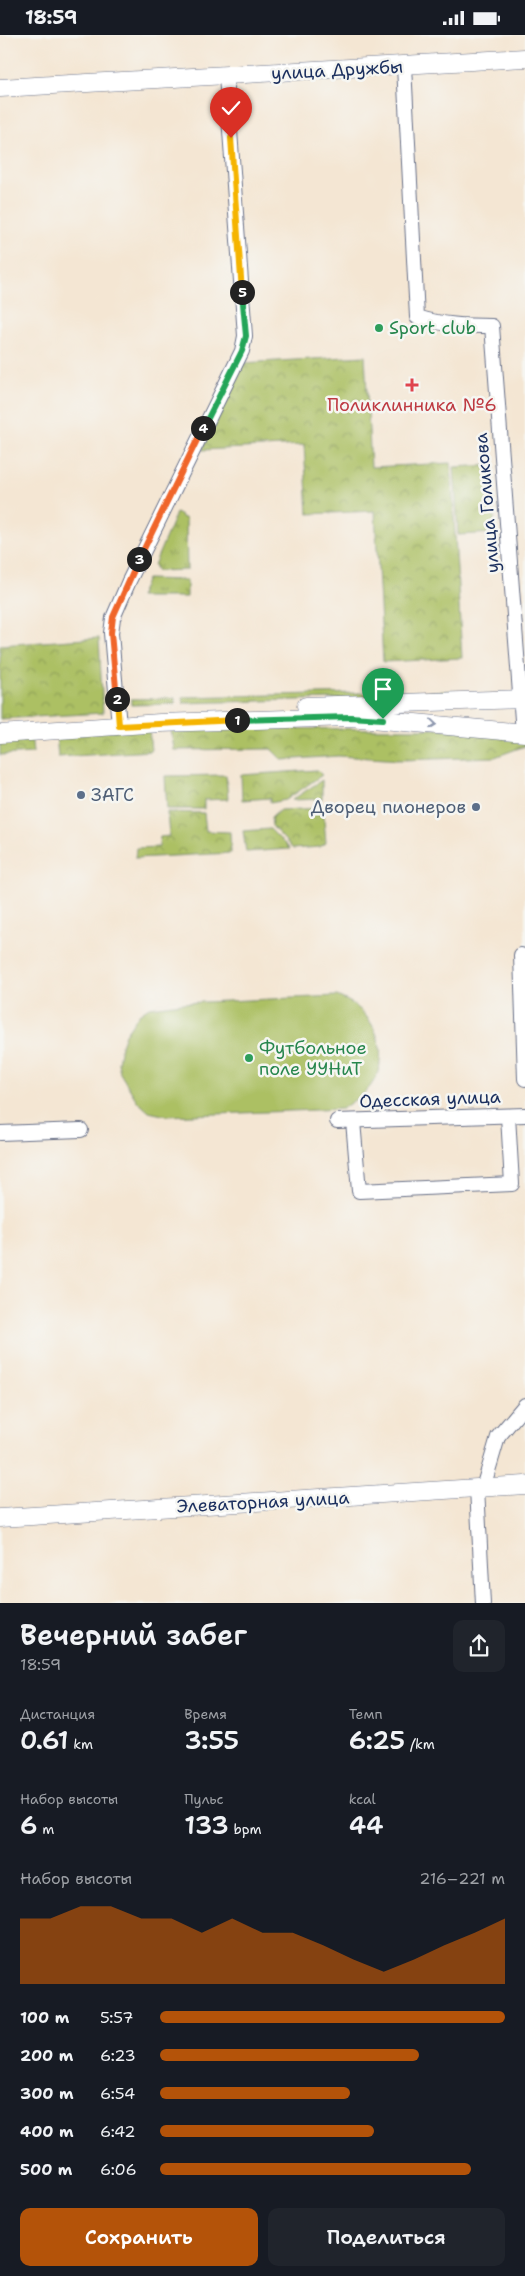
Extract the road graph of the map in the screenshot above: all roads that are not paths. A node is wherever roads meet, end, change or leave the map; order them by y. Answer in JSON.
{"nodes":[{"id":1,"x":525,"y":58,"type":"edge"},
{"id":2,"x":404,"y":66,"type":"junction"},
{"id":3,"x":226,"y":76,"type":"junction"},
{"id":4,"x":0,"y":88,"type":"edge"},
{"id":5,"x":523,"y":699,"type":"edge"},
{"id":6,"x":119,"y":721,"type":"junction"},
{"id":7,"x":0,"y":722,"type":"edge"},
{"id":8,"x":524,"y":733,"type":"edge"},
{"id":9,"x":0,"y":735,"type":"edge"},
{"id":10,"x":521,"y":955,"type":"dead end"},
{"id":11,"x":525,"y":1079,"type":"edge"},
{"id":12,"x":525,"y":1115,"type":"edge"},
{"id":13,"x":508,"y":1116,"type":"junction"},
{"id":14,"x":337,"y":1121,"type":"dead end"},
{"id":15,"x":353,"y":1121,"type":"junction"},
{"id":16,"x":81,"y":1130,"type":"dead end"},
{"id":17,"x":0,"y":1133,"type":"edge"},
{"id":18,"x":525,"y":1405,"type":"edge"},
{"id":19,"x":525,"y":1485,"type":"edge"},
{"id":20,"x":480,"y":1488,"type":"junction"},
{"id":21,"x":0,"y":1518,"type":"edge"},
{"id":22,"x":483,"y":1603,"type":"edge"}],
"edges":[{"from":1,"to":2,"type":"main road","name":"улица Дружбы"},
{"from":2,"to":3,"type":"main road","name":"улица Дружбы"},
{"from":2,"to":5,"type":"street","name":"улица Голикова"},
{"from":3,"to":4,"type":"main road","name":"улица Дружбы"},
{"from":3,"to":6,"type":"street"},
{"from":5,"to":6,"type":"main road"},
{"from":5,"to":8,"type":"street","name":"улица Голикова"},
{"from":6,"to":7,"type":"main road"},
{"from":6,"to":8,"type":"main road","one_way":true},
{"from":6,"to":9,"type":"main road"},
{"from":10,"to":11,"type":"street"},
{"from":12,"to":13,"type":"street","name":"Одесская улица"},
{"from":13,"to":15,"type":"street","name":"Одесская улица"},
{"from":13,"to":15,"type":"street"},
{"from":14,"to":15,"type":"street","name":"Одесская улица"},
{"from":16,"to":17,"type":"street"},
{"from":18,"to":20,"type":"street"},
{"from":19,"to":20,"type":"main road","name":"Элеваторная улица"},
{"from":20,"to":21,"type":"main road","name":"Элеваторная улица"},
{"from":20,"to":22,"type":"street"}]}
